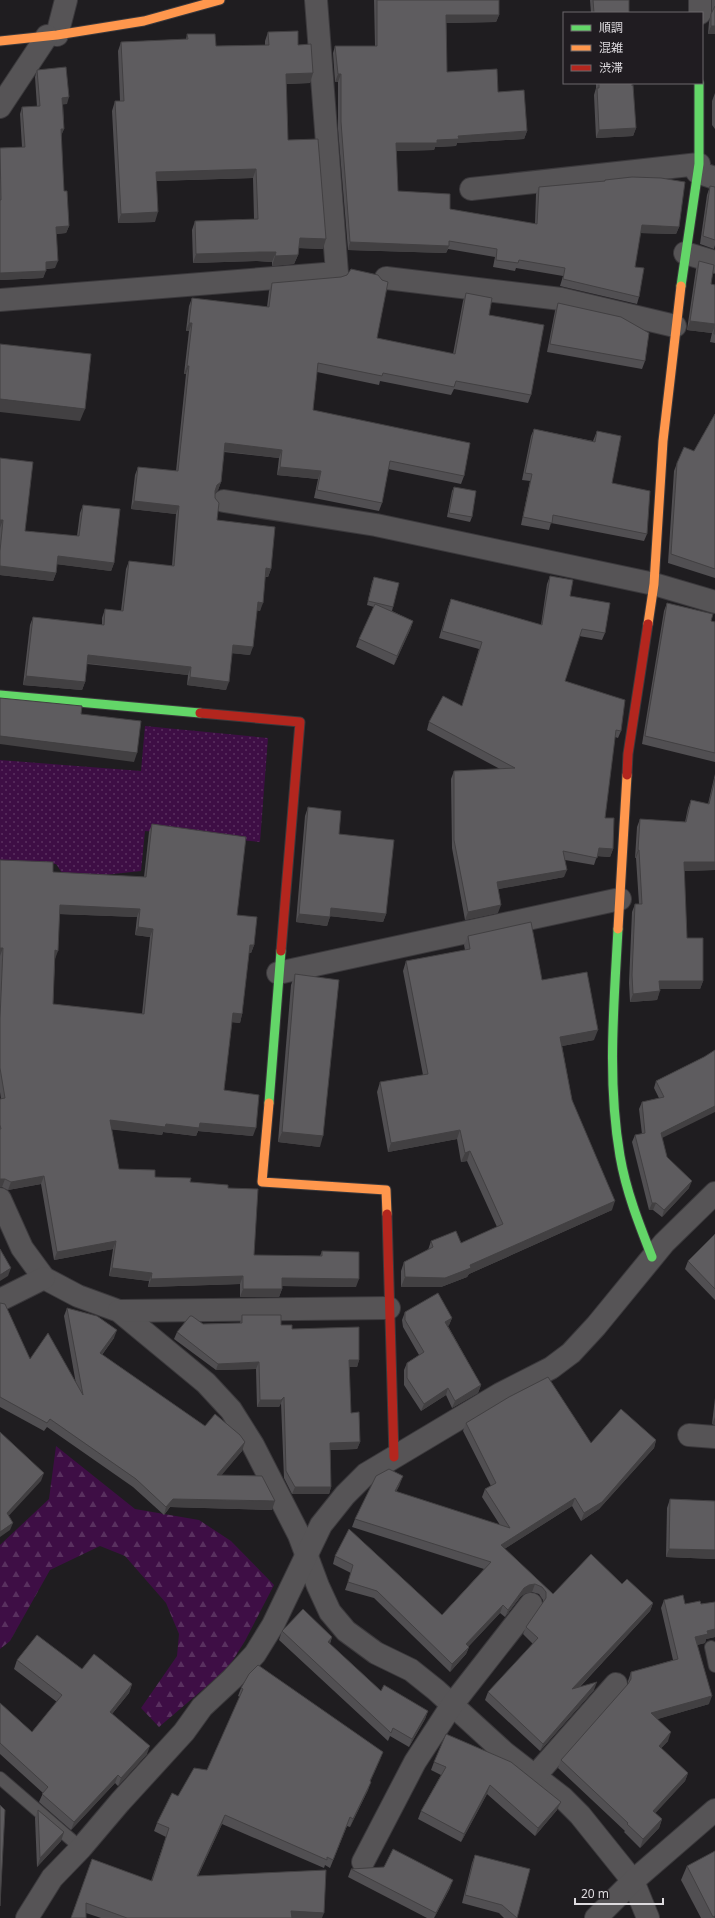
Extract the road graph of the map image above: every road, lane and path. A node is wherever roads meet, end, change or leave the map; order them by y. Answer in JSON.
{"nodes":[{"id":1,"x":66,"y":0,"type":"edge"},
{"id":2,"x":220,"y":0,"type":"edge"},
{"id":3,"x":316,"y":0,"type":"edge"},
{"id":4,"x":700,"y":0,"type":"edge"},
{"id":5,"x":700,"y":12,"type":"edge"},
{"id":6,"x":52,"y":36,"type":"junction"},
{"id":7,"x":0,"y":41,"type":"edge"},
{"id":8,"x":699,"y":84,"type":"edge"},
{"id":9,"x":0,"y":107,"type":"edge"},
{"id":10,"x":704,"y":171,"type":"edge"},
{"id":11,"x":471,"y":189,"type":"dead end"},
{"id":12,"x":685,"y":253,"type":"junction"},
{"id":13,"x":715,"y":262,"type":"edge"},
{"id":14,"x":386,"y":278,"type":"dead end"},
{"id":15,"x":0,"y":300,"type":"edge"},
{"id":16,"x":675,"y":326,"type":"junction"},
{"id":17,"x":224,"y":501,"type":"dead end"},
{"id":18,"x":654,"y":584,"type":"junction"},
{"id":19,"x":715,"y":602,"type":"edge"},
{"id":20,"x":0,"y":695,"type":"edge"},
{"id":21,"x":620,"y":899,"type":"junction"},
{"id":22,"x":278,"y":972,"type":"junction"},
{"id":23,"x":715,"y":1193,"type":"edge"},
{"id":24,"x":0,"y":1199,"type":"edge"},
{"id":25,"x":652,"y":1257,"type":"junction"},
{"id":26,"x":44,"y":1278,"type":"junction"},
{"id":27,"x":0,"y":1300,"type":"edge"},
{"id":28,"x":390,"y":1308,"type":"junction"},
{"id":29,"x":119,"y":1311,"type":"junction"},
{"id":30,"x":689,"y":1435,"type":"dead end"},
{"id":31,"x":715,"y":1437,"type":"edge"},
{"id":32,"x":394,"y":1457,"type":"junction"},
{"id":33,"x":306,"y":1557,"type":"junction"},
{"id":34,"x":531,"y":1604,"type":"dead end"},
{"id":35,"x":711,"y":1647,"type":"dead end"},
{"id":36,"x":715,"y":1666,"type":"edge"},
{"id":37,"x":616,"y":1684,"type":"dead end"},
{"id":38,"x":452,"y":1705,"type":"junction"},
{"id":39,"x":535,"y":1776,"type":"junction"},
{"id":40,"x":0,"y":1778,"type":"edge"},
{"id":41,"x":715,"y":1810,"type":"edge"},
{"id":42,"x":81,"y":1848,"type":"junction"},
{"id":43,"x":363,"y":1862,"type":"dead end"},
{"id":44,"x":633,"y":1881,"type":"junction"},
{"id":45,"x":27,"y":1918,"type":"edge"},
{"id":46,"x":596,"y":1918,"type":"edge"},
{"id":47,"x":648,"y":1918,"type":"edge"}],
"edges":[{"from":1,"to":6,"type":"street"},
{"from":2,"to":6,"type":"street"},
{"from":3,"to":15,"type":"street"},
{"from":4,"to":5,"type":"street"},
{"from":6,"to":7,"type":"street"},
{"from":6,"to":9,"type":"street"},
{"from":8,"to":10,"type":"street"},
{"from":10,"to":11,"type":"street"},
{"from":10,"to":12,"type":"street"},
{"from":12,"to":13,"type":"street"},
{"from":12,"to":16,"type":"street"},
{"from":14,"to":16,"type":"street"},
{"from":16,"to":18,"type":"street"},
{"from":17,"to":18,"type":"street"},
{"from":18,"to":19,"type":"street"},
{"from":18,"to":21,"type":"street"},
{"from":20,"to":22,"type":"street"},
{"from":21,"to":22,"type":"street"},
{"from":21,"to":25,"type":"street"},
{"from":22,"to":28,"type":"street"},
{"from":23,"to":25,"type":"street"},
{"from":24,"to":26,"type":"street"},
{"from":25,"to":32,"type":"street"},
{"from":26,"to":27,"type":"street"},
{"from":26,"to":29,"type":"street"},
{"from":28,"to":29,"type":"street"},
{"from":28,"to":32,"type":"street"},
{"from":29,"to":33,"type":"street"},
{"from":30,"to":31,"type":"street"},
{"from":32,"to":33,"type":"street"},
{"from":33,"to":38,"type":"street"},
{"from":33,"to":42,"type":"street"},
{"from":34,"to":38,"type":"street"},
{"from":35,"to":36,"type":"lane"},
{"from":37,"to":39,"type":"street"},
{"from":38,"to":39,"type":"street"},
{"from":38,"to":43,"type":"street"},
{"from":39,"to":44,"type":"street"},
{"from":40,"to":42,"type":"lane"},
{"from":41,"to":44,"type":"street"},
{"from":42,"to":45,"type":"street"},
{"from":44,"to":46,"type":"street"},
{"from":44,"to":47,"type":"street"}]}
